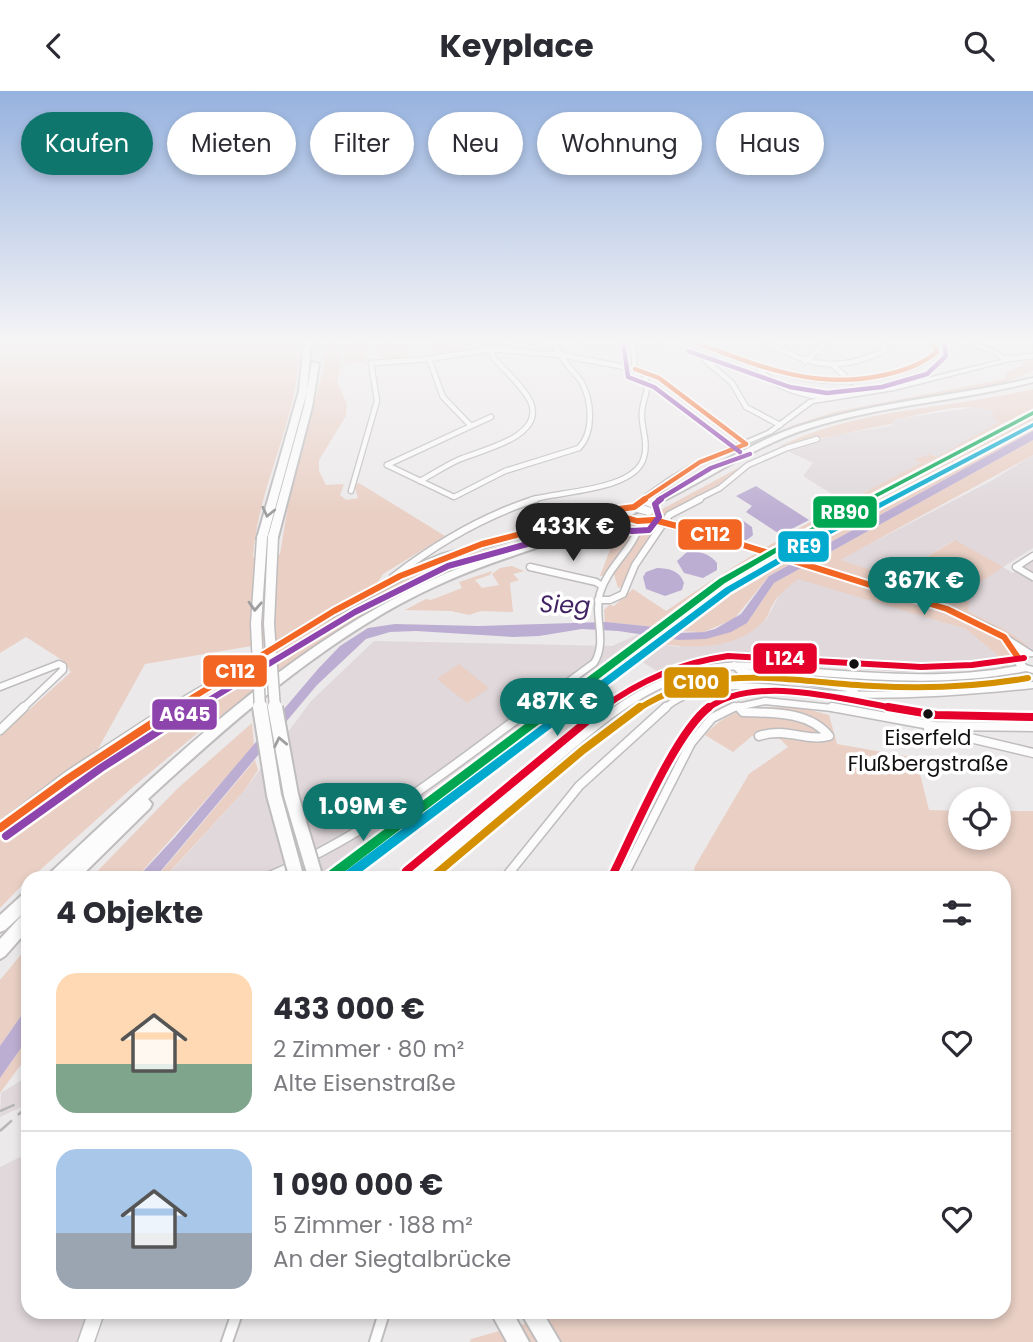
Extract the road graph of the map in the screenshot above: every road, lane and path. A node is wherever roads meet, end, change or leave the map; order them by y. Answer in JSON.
{"nodes":[{"id":1,"x":300,"y":399,"type":"edge"},
{"id":2,"x":309,"y":399,"type":"edge"},
{"id":3,"x":377,"y":399,"type":"edge"},
{"id":4,"x":444,"y":399,"type":"edge"},
{"id":5,"x":529,"y":399,"type":"edge"},
{"id":6,"x":586,"y":399,"type":"edge"},
{"id":7,"x":644,"y":399,"type":"edge"},
{"id":8,"x":688,"y":399,"type":"edge"},
{"id":9,"x":742,"y":399,"type":"edge"},
{"id":10,"x":805,"y":399,"type":"edge"},
{"id":11,"x":941,"y":399,"type":"edge"},
{"id":12,"x":969,"y":399,"type":"edge"},
{"id":13,"x":491,"y":417,"type":"dead end"},
{"id":14,"x":780,"y":425,"type":"junction"},
{"id":15,"x":471,"y":426,"type":"junction"},
{"id":16,"x":817,"y":439,"type":"dead end"},
{"id":17,"x":747,"y":444,"type":"junction"},
{"id":18,"x":420,"y":481,"type":"junction"},
{"id":19,"x":351,"y":491,"type":"dead end"},
{"id":20,"x":641,"y":512,"type":"junction"},
{"id":21,"x":547,"y":529,"type":"junction"},
{"id":22,"x":268,"y":537,"type":"junction"},
{"id":23,"x":1033,"y":556,"type":"edge"},
{"id":24,"x":530,"y":567,"type":"dead end"},
{"id":25,"x":1033,"y":576,"type":"edge"},
{"id":26,"x":394,"y":580,"type":"junction"},
{"id":27,"x":602,"y":586,"type":"junction"},
{"id":28,"x":598,"y":600,"type":"junction"},
{"id":29,"x":400,"y":604,"type":"junction"},
{"id":30,"x":1004,"y":637,"type":"junction"},
{"id":31,"x":1032,"y":655,"type":"edge"},
{"id":32,"x":1024,"y":664,"type":"edge"},
{"id":33,"x":734,"y":666,"type":"junction"},
{"id":34,"x":1033,"y":685,"type":"edge"},
{"id":35,"x":0,"y":687,"type":"edge"},
{"id":36,"x":275,"y":690,"type":"junction"},
{"id":37,"x":794,"y":691,"type":"junction"},
{"id":38,"x":856,"y":693,"type":"junction"},
{"id":39,"x":796,"y":702,"type":"junction"},
{"id":40,"x":738,"y":706,"type":"junction"},
{"id":41,"x":922,"y":724,"type":"junction"},
{"id":42,"x":1033,"y":727,"type":"edge"},
{"id":43,"x":0,"y":730,"type":"edge"},
{"id":44,"x":759,"y":736,"type":"dead end"},
{"id":45,"x":1033,"y":753,"type":"edge"},
{"id":46,"x":0,"y":828,"type":"edge"},
{"id":47,"x":63,"y":871,"type":"edge"},
{"id":48,"x":76,"y":871,"type":"edge"},
{"id":49,"x":282,"y":871,"type":"edge"},
{"id":50,"x":295,"y":871,"type":"edge"},
{"id":51,"x":314,"y":871,"type":"edge"},
{"id":52,"x":422,"y":871,"type":"edge"},
{"id":53,"x":510,"y":871,"type":"edge"},
{"id":54,"x":626,"y":871,"type":"edge"},
{"id":55,"x":21,"y":906,"type":"edge"},
{"id":56,"x":21,"y":915,"type":"edge"},
{"id":57,"x":0,"y":925,"type":"edge"},
{"id":58,"x":21,"y":927,"type":"edge"},
{"id":59,"x":0,"y":939,"type":"edge"},
{"id":60,"x":0,"y":951,"type":"edge"},
{"id":61,"x":94,"y":1319,"type":"edge"},
{"id":62,"x":235,"y":1319,"type":"edge"},
{"id":63,"x":382,"y":1319,"type":"edge"},
{"id":64,"x":505,"y":1319,"type":"edge"},
{"id":65,"x":535,"y":1319,"type":"edge"},
{"id":66,"x":86,"y":1342,"type":"edge"},
{"id":67,"x":227,"y":1342,"type":"edge"},
{"id":68,"x":375,"y":1342,"type":"edge"},
{"id":69,"x":519,"y":1342,"type":"edge"},
{"id":70,"x":550,"y":1342,"type":"edge"}],
"edges":[{"from":1,"to":22,"type":"highway","one_way":true},
{"from":2,"to":22,"type":"highway"},
{"from":3,"to":19,"type":"street"},
{"from":4,"to":15,"type":"street"},
{"from":5,"to":18,"type":"street"},
{"from":6,"to":18,"type":"street"},
{"from":7,"to":26,"type":"street"},
{"from":8,"to":17,"type":"street"},
{"from":9,"to":14,"type":"street"},
{"from":10,"to":14,"type":"street"},
{"from":11,"to":29,"type":"highway"},
{"from":12,"to":29,"type":"highway"},
{"from":13,"to":15,"type":"street"},
{"from":14,"to":17,"type":"street"},
{"from":15,"to":18,"type":"street"},
{"from":16,"to":28,"type":"street"},
{"from":17,"to":20,"type":"street"},
{"from":20,"to":21,"type":"street","bridge":true},
{"from":20,"to":21,"type":"street"},
{"from":20,"to":27,"type":"street"},
{"from":20,"to":30,"type":"street","bridge":true},
{"from":21,"to":26,"type":"street"},
{"from":22,"to":50,"type":"highway","one_way":true,"bridge":true},
{"from":51,"to":22,"type":"highway","one_way":true,"bridge":true},
{"from":23,"to":25,"type":"street"},
{"from":24,"to":27,"type":"street"},
{"from":26,"to":46,"type":"street"},
{"from":27,"to":28,"type":"street"},
{"from":28,"to":49,"type":"street"},
{"from":29,"to":36,"type":"highway"},
{"from":30,"to":31,"type":"street"},
{"from":30,"to":32,"type":"street"},
{"from":31,"to":32,"type":"street"},
{"from":32,"to":33,"type":"street"},
{"from":33,"to":38,"type":"street"},
{"from":33,"to":52,"type":"street"},
{"from":34,"to":38,"type":"street"},
{"from":35,"to":43,"type":"street"},
{"from":36,"to":47,"type":"highway"},
{"from":36,"to":48,"type":"highway"},
{"from":37,"to":38,"type":"street"},
{"from":37,"to":39,"type":"street"},
{"from":37,"to":53,"type":"street"},
{"from":39,"to":40,"type":"street"},
{"from":39,"to":41,"type":"street"},
{"from":40,"to":44,"type":"street"},
{"from":40,"to":54,"type":"street"},
{"from":41,"to":42,"type":"street"},
{"from":41,"to":45,"type":"street"},
{"from":55,"to":57,"type":"highway"},
{"from":56,"to":59,"type":"highway"},
{"from":58,"to":60,"type":"highway"},
{"from":61,"to":66,"type":"street"},
{"from":62,"to":67,"type":"street"},
{"from":63,"to":68,"type":"street"},
{"from":64,"to":69,"type":"highway"},
{"from":65,"to":70,"type":"highway"}]}
